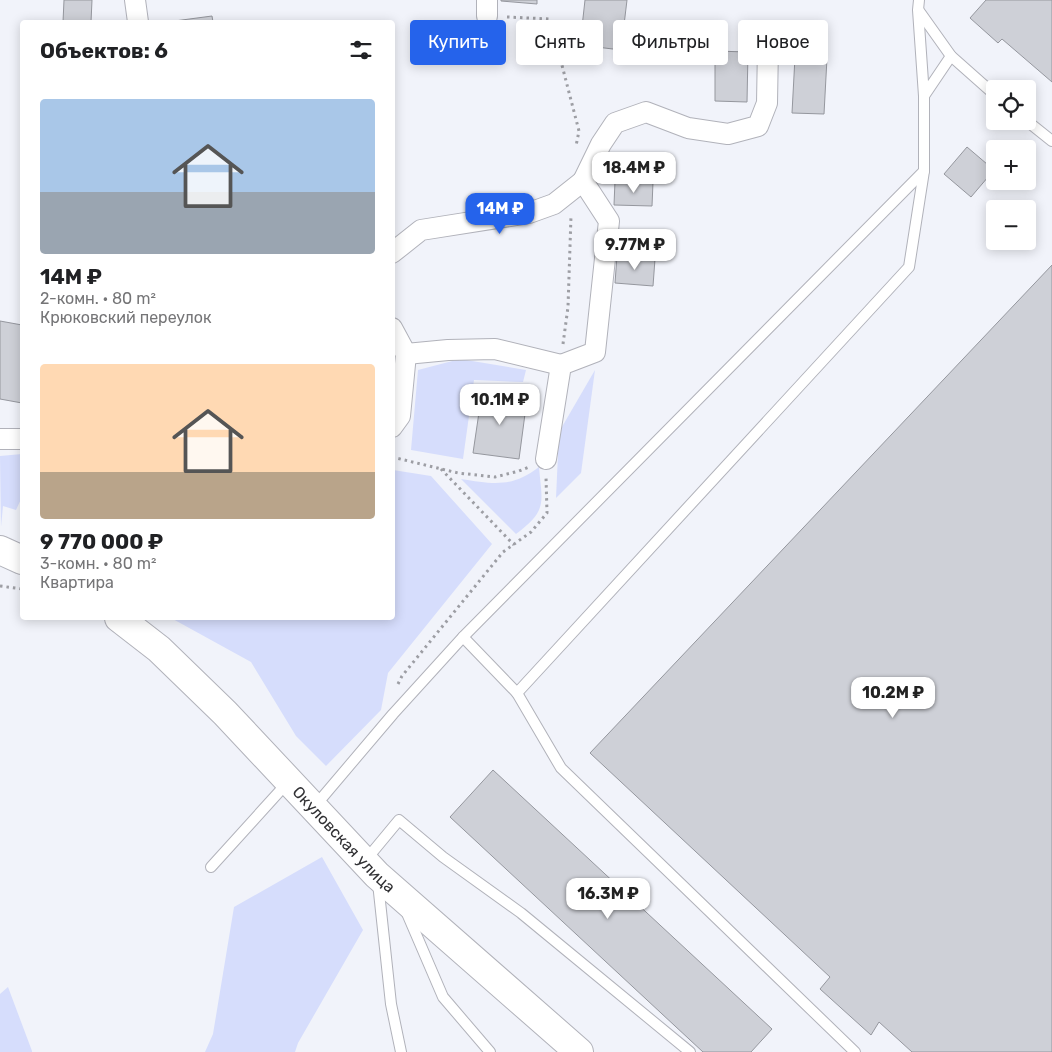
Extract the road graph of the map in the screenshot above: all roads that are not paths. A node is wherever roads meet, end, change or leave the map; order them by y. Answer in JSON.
{"nodes":[{"id":1,"x":135,"y":0,"type":"edge"},
{"id":2,"x":918,"y":5,"type":"edge"},
{"id":3,"x":138,"y":20,"type":"edge"},
{"id":4,"x":951,"y":56,"type":"junction"},
{"id":5,"x":768,"y":65,"type":"edge"},
{"id":6,"x":986,"y":87,"type":"edge"},
{"id":7,"x":924,"y":96,"type":"junction"},
{"id":8,"x":1036,"y":128,"type":"edge"},
{"id":9,"x":1052,"y":141,"type":"edge"},
{"id":10,"x":924,"y":171,"type":"junction"},
{"id":11,"x":576,"y":186,"type":"junction"},
{"id":12,"x":395,"y":251,"type":"edge"},
{"id":13,"x":395,"y":334,"type":"edge"},
{"id":14,"x":406,"y":354,"type":"junction"},
{"id":15,"x":561,"y":365,"type":"junction"},
{"id":16,"x":395,"y":423,"type":"edge"},
{"id":17,"x":0,"y":439,"type":"edge"},
{"id":18,"x":20,"y":439,"type":"edge"},
{"id":19,"x":546,"y":459,"type":"road end"},
{"id":20,"x":0,"y":550,"type":"edge"},
{"id":21,"x":20,"y":559,"type":"edge"},
{"id":22,"x":122,"y":620,"type":"edge"},
{"id":23,"x":462,"y":637,"type":"junction"},
{"id":24,"x":517,"y":693,"type":"junction"},
{"id":25,"x":288,"y":781,"type":"junction"},
{"id":26,"x":313,"y":808,"type":"junction"},
{"id":27,"x":211,"y":867,"type":"dead end"},
{"id":28,"x":371,"y":868,"type":"junction"},
{"id":29,"x":397,"y":892,"type":"junction"},
{"id":30,"x":401,"y":1052,"type":"edge"},
{"id":31,"x":490,"y":1052,"type":"edge"},
{"id":32,"x":579,"y":1052,"type":"edge"},
{"id":33,"x":690,"y":1052,"type":"edge"},
{"id":34,"x":855,"y":1052,"type":"edge"}],
"edges":[{"from":1,"to":3,"type":"street"},
{"from":2,"to":4,"type":"lane"},
{"from":2,"to":7,"type":"lane"},
{"from":4,"to":6,"type":"lane"},
{"from":4,"to":7,"type":"lane"},
{"from":5,"to":11,"type":"street"},
{"from":7,"to":10,"type":"lane"},
{"from":8,"to":9,"type":"lane"},
{"from":10,"to":23,"type":"lane"},
{"from":10,"to":24,"type":"lane"},
{"from":11,"to":12,"type":"street"},
{"from":11,"to":15,"type":"street"},
{"from":13,"to":14,"type":"street"},
{"from":14,"to":15,"type":"street"},
{"from":14,"to":16,"type":"street"},
{"from":15,"to":19,"type":"street"},
{"from":17,"to":18,"type":"street"},
{"from":20,"to":21,"type":"main road"},
{"from":22,"to":25,"type":"main road","name":"Окуловская улица"},
{"from":23,"to":24,"type":"lane"},
{"from":23,"to":26,"type":"lane"},
{"from":24,"to":34,"type":"lane"},
{"from":25,"to":26,"type":"main road","name":"Окуловская улица"},
{"from":25,"to":27,"type":"lane"},
{"from":26,"to":28,"type":"main road","name":"Окуловская улица"},
{"from":28,"to":29,"type":"main road","name":"Окуловская улица"},
{"from":28,"to":30,"type":"lane"},
{"from":28,"to":33,"type":"lane"},
{"from":29,"to":31,"type":"lane"},
{"from":29,"to":32,"type":"main road","name":"Окуловская улица"}]}
